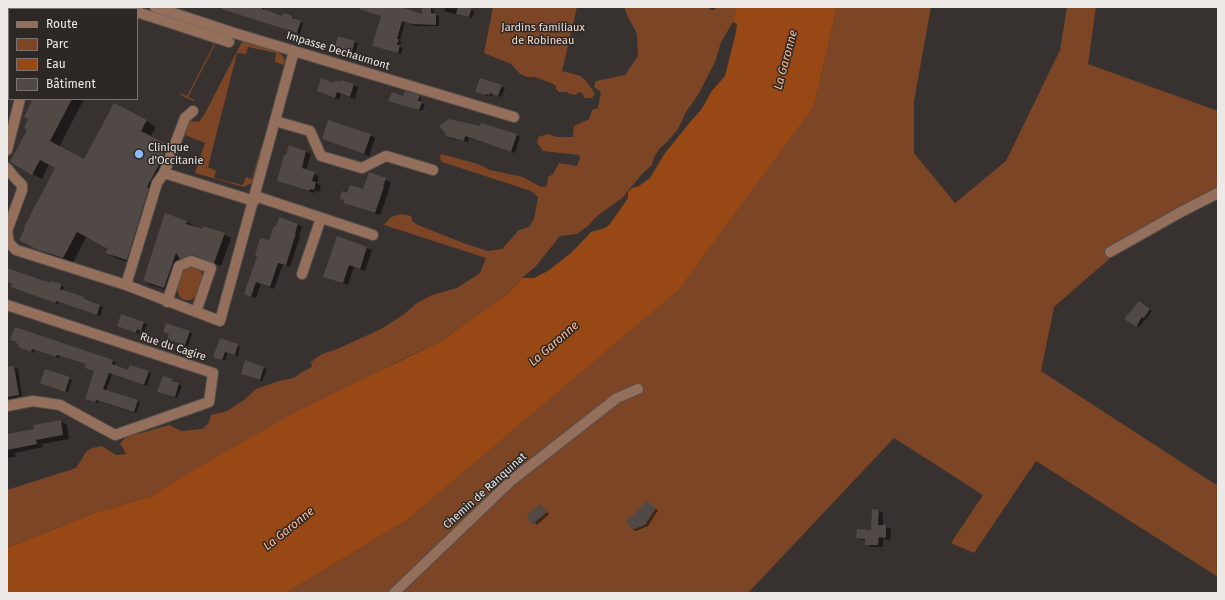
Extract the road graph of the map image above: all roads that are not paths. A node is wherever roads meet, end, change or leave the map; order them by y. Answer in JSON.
{"nodes":[{"id":1,"x":46,"y":7,"type":"edge"},
{"id":2,"x":51,"y":7,"type":"edge"},
{"id":3,"x":155,"y":7,"type":"edge"},
{"id":4,"x":138,"y":12,"type":"edge"},
{"id":5,"x":229,"y":42,"type":"dead end"},
{"id":6,"x":294,"y":51,"type":"junction"},
{"id":7,"x":20,"y":100,"type":"edge"},
{"id":8,"x":193,"y":111,"type":"dead end"},
{"id":9,"x":514,"y":117,"type":"dead end"},
{"id":10,"x":275,"y":121,"type":"junction"},
{"id":11,"x":7,"y":150,"type":"edge"},
{"id":12,"x":7,"y":168,"type":"edge"},
{"id":13,"x":433,"y":170,"type":"dead end"},
{"id":14,"x":164,"y":173,"type":"junction"},
{"id":15,"x":1218,"y":193,"type":"edge"},
{"id":16,"x":254,"y":199,"type":"junction"},
{"id":17,"x":321,"y":218,"type":"junction"},
{"id":18,"x":7,"y":231,"type":"edge"},
{"id":19,"x":373,"y":235,"type":"dead end"},
{"id":20,"x":1110,"y":252,"type":"dead end"},
{"id":21,"x":302,"y":274,"type":"dead end"},
{"id":22,"x":126,"y":286,"type":"junction"},
{"id":23,"x":167,"y":302,"type":"junction"},
{"id":24,"x":7,"y":305,"type":"edge"},
{"id":25,"x":196,"y":312,"type":"junction"},
{"id":26,"x":638,"y":389,"type":"dead end"},
{"id":27,"x":7,"y":406,"type":"edge"},
{"id":28,"x":394,"y":593,"type":"edge"}],
"edges":[{"from":1,"to":2,"type":"street"},
{"from":3,"to":6,"type":"street","name":"Impasse Dechaumont"},
{"from":4,"to":5,"type":"street"},
{"from":6,"to":9,"type":"street","name":"Impasse Dechaumont"},
{"from":6,"to":10,"type":"street"},
{"from":7,"to":11,"type":"street"},
{"from":8,"to":14,"type":"street"},
{"from":10,"to":13,"type":"street"},
{"from":10,"to":16,"type":"street"},
{"from":12,"to":18,"type":"street"},
{"from":14,"to":16,"type":"street"},
{"from":14,"to":22,"type":"street"},
{"from":15,"to":20,"type":"street"},
{"from":16,"to":17,"type":"street"},
{"from":16,"to":25,"type":"street"},
{"from":17,"to":19,"type":"street"},
{"from":17,"to":21,"type":"street"},
{"from":18,"to":22,"type":"street"},
{"from":22,"to":23,"type":"street"},
{"from":23,"to":25,"type":"street"},
{"from":23,"to":25,"type":"street"},
{"from":24,"to":27,"type":"street","name":"Rue du Cagire"},
{"from":26,"to":28,"type":"street","name":"Chemin de Ranquinat"}]}
